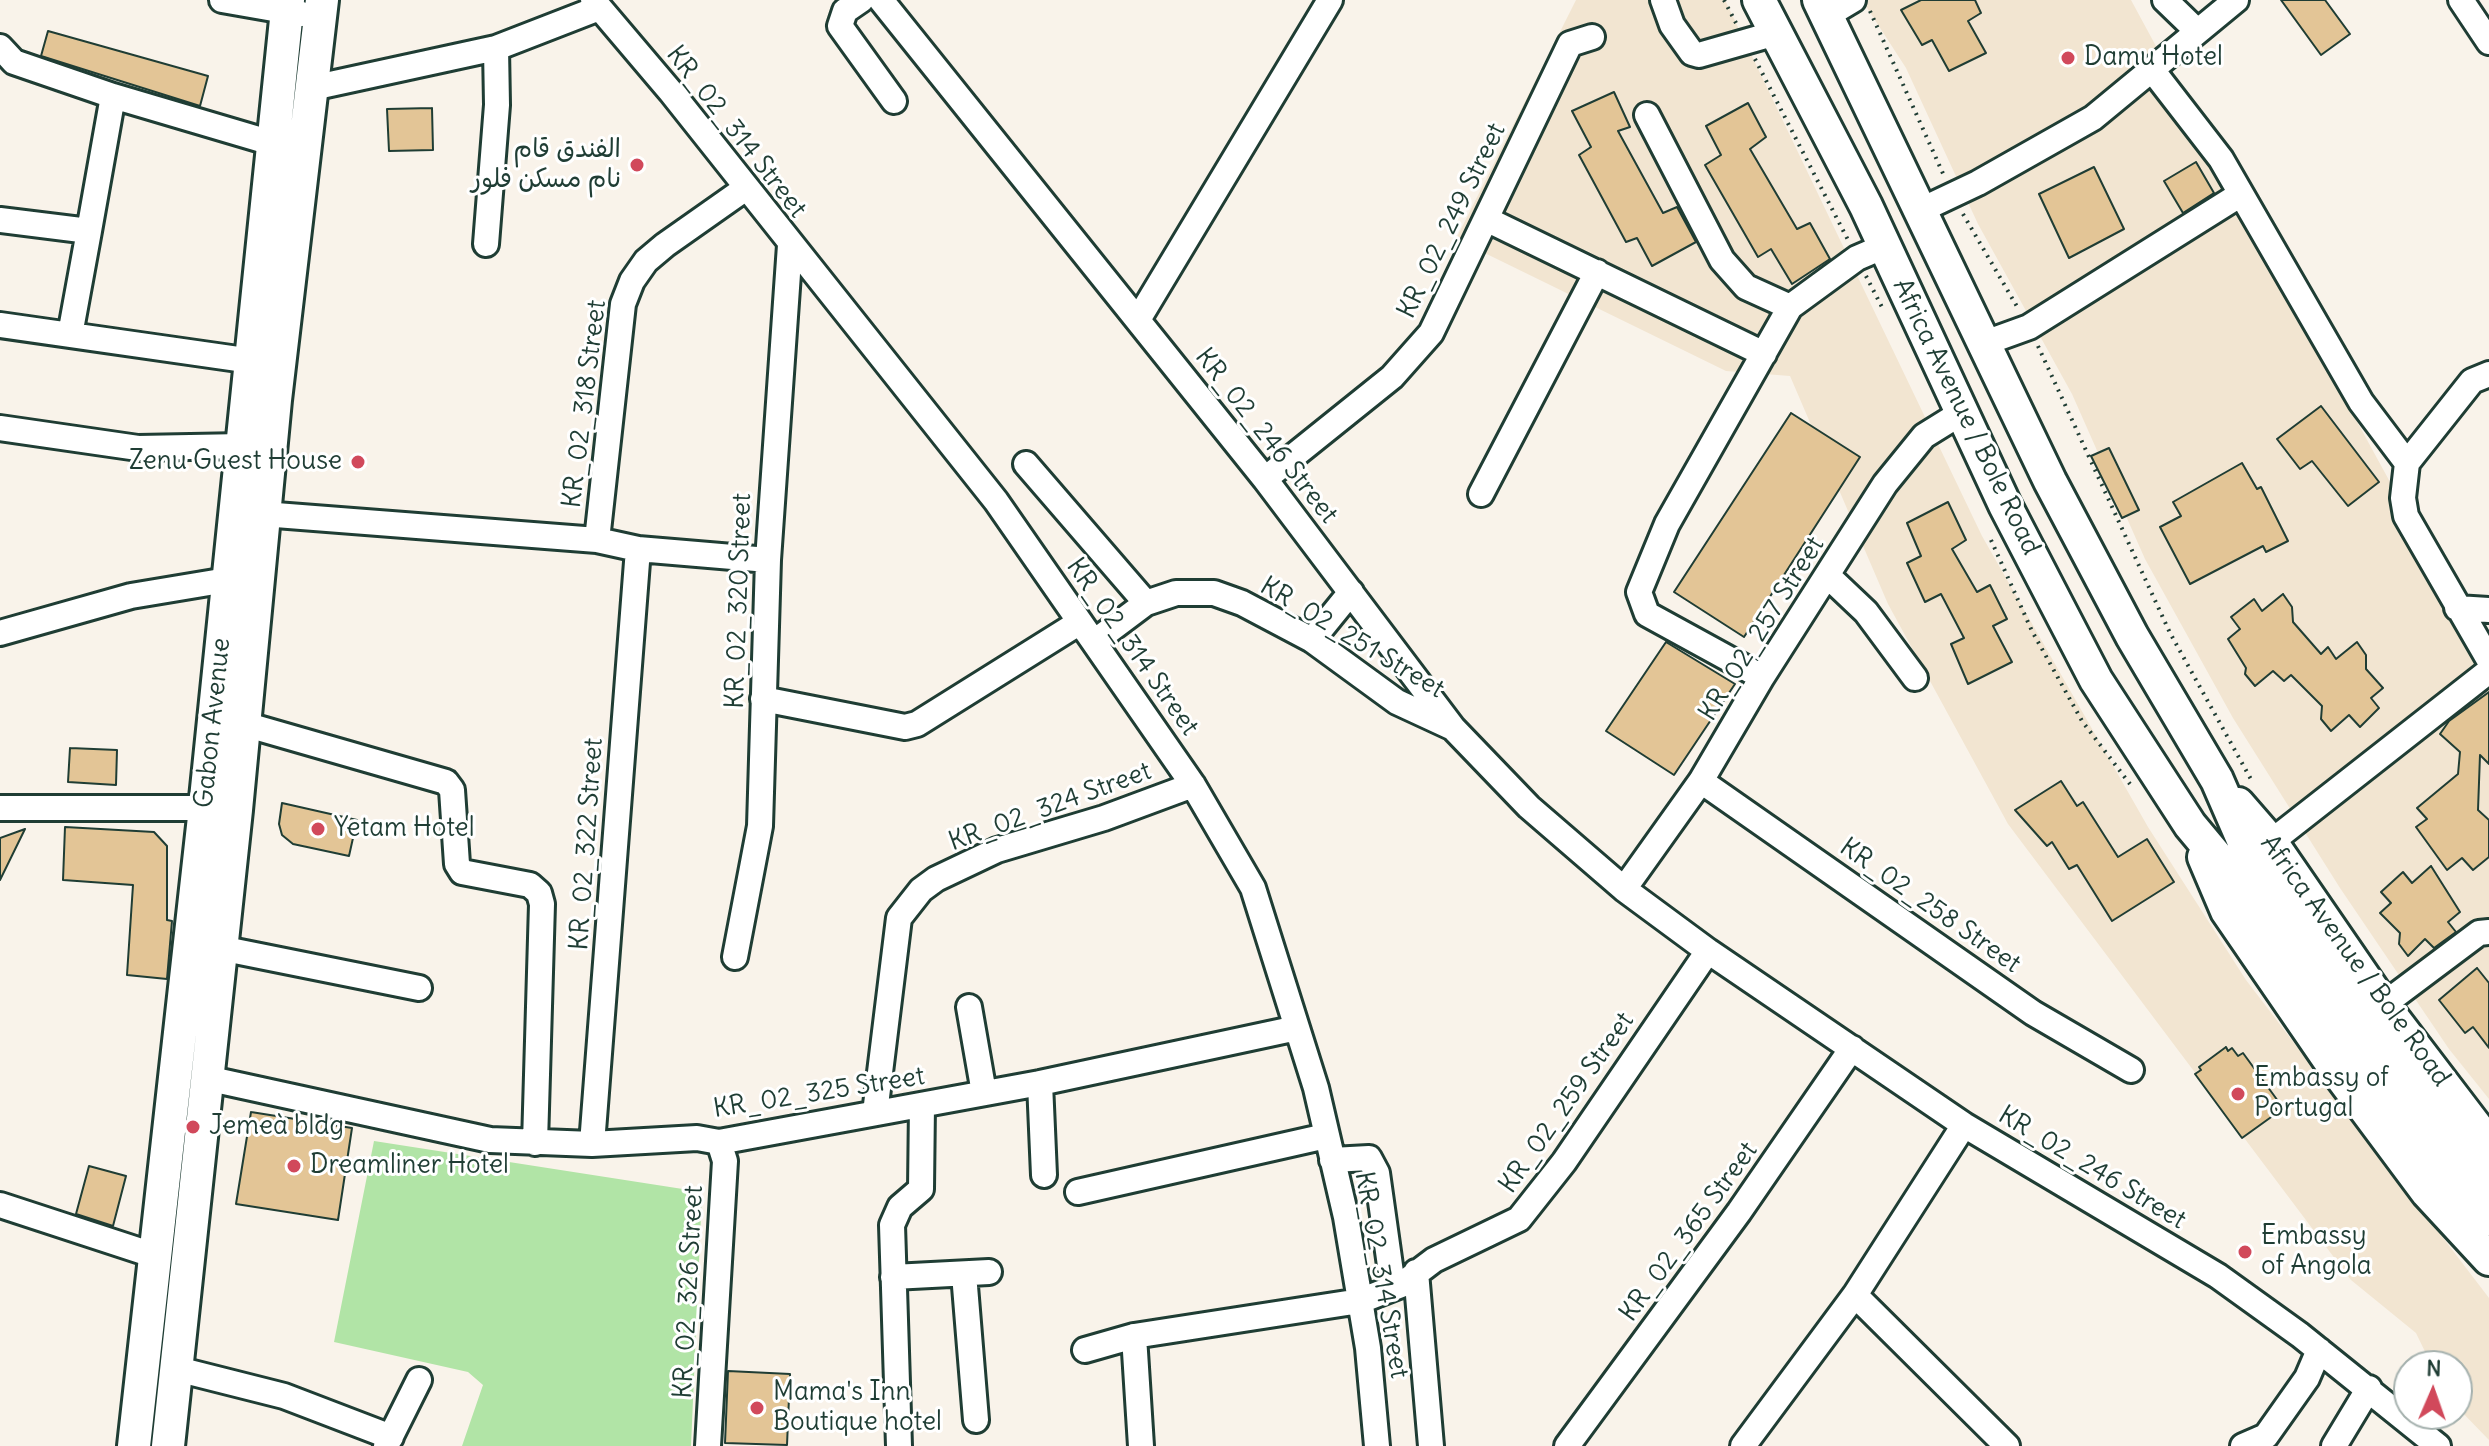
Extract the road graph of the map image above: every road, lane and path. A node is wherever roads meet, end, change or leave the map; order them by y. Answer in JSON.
{"nodes":[{"id":1,"x":222,"y":0,"type":"edge"},
{"id":2,"x":861,"y":0,"type":"edge"},
{"id":3,"x":881,"y":0,"type":"edge"},
{"id":4,"x":1330,"y":0,"type":"edge"},
{"id":5,"x":1663,"y":0,"type":"edge"},
{"id":6,"x":1759,"y":0,"type":"edge"},
{"id":7,"x":1865,"y":0,"type":"edge"},
{"id":8,"x":2165,"y":0,"type":"edge"},
{"id":9,"x":2236,"y":0,"type":"edge"},
{"id":10,"x":2461,"y":0,"type":"edge"},
{"id":11,"x":596,"y":4,"type":"edge"},
{"id":12,"x":1833,"y":5,"type":"edge"},
{"id":13,"x":287,"y":6,"type":"edge"},
{"id":14,"x":321,"y":8,"type":"edge"},
{"id":15,"x":2196,"y":30,"type":"junction"},
{"id":16,"x":1776,"y":33,"type":"junction"},
{"id":17,"x":1592,"y":37,"type":"dead end"},
{"id":18,"x":2489,"y":42,"type":"edge"},
{"id":19,"x":0,"y":47,"type":"edge"},
{"id":20,"x":496,"y":48,"type":"junction"},
{"id":21,"x":2153,"y":71,"type":"junction"},
{"id":22,"x":312,"y":88,"type":"junction"},
{"id":23,"x":113,"y":96,"type":"junction"},
{"id":24,"x":894,"y":101,"type":"dead end"},
{"id":25,"x":1647,"y":115,"type":"dead end"},
{"id":26,"x":272,"y":143,"type":"junction"},
{"id":27,"x":746,"y":188,"type":"junction"},
{"id":28,"x":2241,"y":194,"type":"junction"},
{"id":29,"x":1952,"y":195,"type":"junction"},
{"id":30,"x":1921,"y":210,"type":"junction"},
{"id":31,"x":1486,"y":219,"type":"junction"},
{"id":32,"x":0,"y":220,"type":"edge"},
{"id":33,"x":89,"y":231,"type":"junction"},
{"id":34,"x":486,"y":244,"type":"dead end"},
{"id":35,"x":790,"y":245,"type":"junction"},
{"id":36,"x":1885,"y":246,"type":"junction"},
{"id":37,"x":1597,"y":272,"type":"junction"},
{"id":38,"x":1790,"y":307,"type":"junction"},
{"id":39,"x":1139,"y":318,"type":"junction"},
{"id":40,"x":0,"y":325,"type":"edge"},
{"id":41,"x":2029,"y":327,"type":"junction"},
{"id":42,"x":70,"y":335,"type":"junction"},
{"id":43,"x":1982,"y":344,"type":"junction"},
{"id":44,"x":1764,"y":354,"type":"junction"},
{"id":45,"x":252,"y":361,"type":"junction"},
{"id":46,"x":2489,"y":374,"type":"edge"},
{"id":47,"x":1961,"y":413,"type":"junction"},
{"id":48,"x":0,"y":428,"type":"edge"},
{"id":49,"x":243,"y":446,"type":"junction"},
{"id":50,"x":2407,"y":463,"type":"junction"},
{"id":51,"x":1026,"y":464,"type":"dead end"},
{"id":52,"x":1265,"y":479,"type":"junction"},
{"id":53,"x":1481,"y":494,"type":"dead end"},
{"id":54,"x":250,"y":513,"type":"junction"},
{"id":55,"x":597,"y":540,"type":"junction"},
{"id":56,"x":638,"y":549,"type":"junction"},
{"id":57,"x":768,"y":560,"type":"junction"},
{"id":58,"x":1828,"y":576,"type":"junction"},
{"id":59,"x":227,"y":580,"type":"junction"},
{"id":60,"x":1351,"y":592,"type":"junction"},
{"id":61,"x":1146,"y":603,"type":"junction"},
{"id":62,"x":2457,"y":608,"type":"junction"},
{"id":63,"x":2489,"y":610,"type":"edge"},
{"id":64,"x":1080,"y":622,"type":"junction"},
{"id":65,"x":0,"y":633,"type":"edge"},
{"id":66,"x":1312,"y":640,"type":"junction"},
{"id":67,"x":1094,"y":642,"type":"junction"},
{"id":68,"x":2489,"y":660,"type":"edge"},
{"id":69,"x":2489,"y":671,"type":"edge"},
{"id":70,"x":1762,"y":677,"type":"junction"},
{"id":71,"x":1915,"y":678,"type":"dead end"},
{"id":72,"x":763,"y":699,"type":"junction"},
{"id":73,"x":244,"y":724,"type":"junction"},
{"id":74,"x":1453,"y":728,"type":"junction"},
{"id":75,"x":2217,"y":780,"type":"junction"},
{"id":76,"x":1701,"y":781,"type":"junction"},
{"id":77,"x":1193,"y":785,"type":"junction"},
{"id":78,"x":2259,"y":795,"type":"dead end"},
{"id":79,"x":0,"y":808,"type":"edge"},
{"id":80,"x":205,"y":808,"type":"junction"},
{"id":81,"x":2190,"y":825,"type":"junction"},
{"id":82,"x":2271,"y":842,"type":"junction"},
{"id":83,"x":1624,"y":889,"type":"junction"},
{"id":84,"x":2489,"y":932,"type":"edge"},
{"id":85,"x":220,"y":948,"type":"junction"},
{"id":86,"x":1708,"y":951,"type":"junction"},
{"id":87,"x":735,"y":957,"type":"dead end"},
{"id":88,"x":419,"y":988,"type":"dead end"},
{"id":89,"x":2383,"y":1005,"type":"junction"},
{"id":90,"x":969,"y":1007,"type":"dead end"},
{"id":91,"x":1297,"y":1028,"type":"junction"},
{"id":92,"x":1852,"y":1048,"type":"junction"},
{"id":93,"x":2131,"y":1070,"type":"dead end"},
{"id":94,"x":206,"y":1078,"type":"junction"},
{"id":95,"x":1040,"y":1083,"type":"junction"},
{"id":96,"x":984,"y":1093,"type":"junction"},
{"id":97,"x":922,"y":1105,"type":"junction"},
{"id":98,"x":875,"y":1113,"type":"junction"},
{"id":99,"x":1964,"y":1125,"type":"junction"},
{"id":100,"x":719,"y":1142,"type":"junction"},
{"id":101,"x":535,"y":1143,"type":"junction"},
{"id":102,"x":592,"y":1144,"type":"junction"},
{"id":103,"x":2489,"y":1144,"type":"edge"},
{"id":104,"x":1329,"y":1148,"type":"junction"},
{"id":105,"x":1044,"y":1175,"type":"dead end"},
{"id":106,"x":2489,"y":1181,"type":"edge"},
{"id":107,"x":1078,"y":1192,"type":"dead end"},
{"id":108,"x":0,"y":1205,"type":"edge"},
{"id":109,"x":2489,"y":1219,"type":"edge"},
{"id":110,"x":153,"y":1255,"type":"junction"},
{"id":111,"x":2489,"y":1259,"type":"edge"},
{"id":112,"x":989,"y":1272,"type":"dead end"},
{"id":113,"x":1416,"y":1272,"type":"junction"},
{"id":114,"x":964,"y":1274,"type":"junction"},
{"id":115,"x":893,"y":1277,"type":"junction"},
{"id":116,"x":1393,"y":1287,"type":"junction"},
{"id":117,"x":1855,"y":1295,"type":"junction"},
{"id":118,"x":1360,"y":1301,"type":"junction"},
{"id":119,"x":1134,"y":1336,"type":"junction"},
{"id":120,"x":1085,"y":1350,"type":"dead end"},
{"id":121,"x":2319,"y":1350,"type":"junction"},
{"id":122,"x":177,"y":1369,"type":"junction"},
{"id":123,"x":419,"y":1380,"type":"dead end"},
{"id":124,"x":2369,"y":1388,"type":"junction"},
{"id":125,"x":976,"y":1420,"type":"dead end"},
{"id":126,"x":135,"y":1431,"type":"edge"},
{"id":127,"x":170,"y":1433,"type":"edge"},
{"id":128,"x":389,"y":1441,"type":"edge"},
{"id":129,"x":1369,"y":1444,"type":"edge"},
{"id":130,"x":708,"y":1446,"type":"edge"},
{"id":131,"x":899,"y":1446,"type":"edge"},
{"id":132,"x":1141,"y":1446,"type":"edge"},
{"id":133,"x":1431,"y":1446,"type":"edge"},
{"id":134,"x":1567,"y":1446,"type":"edge"},
{"id":135,"x":1743,"y":1446,"type":"edge"},
{"id":136,"x":2007,"y":1446,"type":"edge"},
{"id":137,"x":2243,"y":1446,"type":"edge"},
{"id":138,"x":2334,"y":1446,"type":"edge"},
{"id":139,"x":2438,"y":1446,"type":"edge"}],
"edges":[{"from":1,"to":13,"type":"street"},
{"from":2,"to":24,"type":"street"},
{"from":3,"to":39,"type":"street","name":"KR_02_246 Street"},
{"from":4,"to":39,"type":"street"},
{"from":5,"to":16,"type":"street"},
{"from":6,"to":16,"type":"main road","name":"Africa Avenue / Bole Road"},
{"from":7,"to":29,"type":"path"},
{"from":8,"to":15,"type":"street"},
{"from":9,"to":15,"type":"street"},
{"from":10,"to":18,"type":"street"},
{"from":11,"to":20,"type":"street"},
{"from":11,"to":27,"type":"street","name":"KR_02_314 Street"},
{"from":12,"to":30,"type":"main road","name":"Africa Avenue / Bole Road"},
{"from":13,"to":14,"type":"street"},
{"from":13,"to":26,"type":"main road","name":"Gabon Avenue"},
{"from":14,"to":22,"type":"main road","name":"Gabon Avenue"},
{"from":15,"to":21,"type":"street"},
{"from":16,"to":36,"type":"main road","name":"Africa Avenue / Bole Road"},
{"from":17,"to":31,"type":"street","name":"KR_02_249 Street"},
{"from":19,"to":23,"type":"street"},
{"from":20,"to":22,"type":"street"},
{"from":20,"to":34,"type":"street"},
{"from":21,"to":28,"type":"street"},
{"from":21,"to":29,"type":"street"},
{"from":22,"to":54,"type":"main road","name":"Gabon Avenue"},
{"from":23,"to":26,"type":"street"},
{"from":23,"to":33,"type":"street"},
{"from":25,"to":38,"type":"street"},
{"from":26,"to":45,"type":"main road","name":"Gabon Avenue"},
{"from":27,"to":35,"type":"street","name":"KR_02_314 Street"},
{"from":27,"to":55,"type":"street","name":"KR_02_318 Street"},
{"from":28,"to":41,"type":"street"},
{"from":28,"to":50,"type":"street"},
{"from":29,"to":30,"type":"street"},
{"from":29,"to":41,"type":"path"},
{"from":30,"to":43,"type":"main road","name":"Africa Avenue / Bole Road"},
{"from":31,"to":37,"type":"street"},
{"from":31,"to":52,"type":"street","name":"KR_02_249 Street"},
{"from":32,"to":33,"type":"street"},
{"from":33,"to":42,"type":"street"},
{"from":35,"to":57,"type":"street","name":"KR_02_320 Street"},
{"from":35,"to":64,"type":"street","name":"KR_02_314 Street"},
{"from":36,"to":38,"type":"street"},
{"from":36,"to":47,"type":"main road","name":"Africa Avenue / Bole Road"},
{"from":37,"to":44,"type":"street"},
{"from":37,"to":53,"type":"street"},
{"from":38,"to":44,"type":"street"},
{"from":39,"to":52,"type":"street","name":"KR_02_246 Street"},
{"from":40,"to":42,"type":"street"},
{"from":41,"to":43,"type":"street"},
{"from":41,"to":78,"type":"path"},
{"from":42,"to":45,"type":"street"},
{"from":43,"to":75,"type":"main road","name":"Africa Avenue / Bole Road"},
{"from":44,"to":70,"type":"street"},
{"from":45,"to":49,"type":"main road","name":"Gabon Avenue"},
{"from":46,"to":50,"type":"street"},
{"from":47,"to":58,"type":"street","name":"KR_02_257 Street"},
{"from":47,"to":81,"type":"main road","name":"Africa Avenue / Bole Road"},
{"from":48,"to":49,"type":"street"},
{"from":49,"to":54,"type":"main road","name":"Gabon Avenue"},
{"from":50,"to":62,"type":"street"},
{"from":51,"to":61,"type":"street"},
{"from":52,"to":60,"type":"street","name":"KR_02_246 Street"},
{"from":54,"to":55,"type":"street"},
{"from":54,"to":59,"type":"main road","name":"Gabon Avenue"},
{"from":54,"to":73,"type":"main road","name":"Gabon Avenue"},
{"from":55,"to":56,"type":"street"},
{"from":56,"to":57,"type":"street"},
{"from":56,"to":102,"type":"street","name":"KR_02_322 Street"},
{"from":57,"to":72,"type":"street","name":"KR_02_320 Street"},
{"from":58,"to":70,"type":"street","name":"KR_02_257 Street"},
{"from":58,"to":71,"type":"street"},
{"from":59,"to":65,"type":"street"},
{"from":59,"to":80,"type":"main road","name":"Gabon Avenue"},
{"from":60,"to":66,"type":"street"},
{"from":60,"to":74,"type":"street","name":"KR_02_246 Street"},
{"from":61,"to":66,"type":"street","name":"KR_02_251 Street"},
{"from":61,"to":67,"type":"street","name":"KR_02_251 Street"},
{"from":62,"to":63,"type":"street"},
{"from":62,"to":68,"type":"street"},
{"from":64,"to":67,"type":"street","name":"KR_02_314 Street"},
{"from":64,"to":72,"type":"street"},
{"from":66,"to":74,"type":"street","name":"KR_02_251 Street"},
{"from":67,"to":77,"type":"street","name":"KR_02_314 Street"},
{"from":69,"to":82,"type":"street"},
{"from":70,"to":76,"type":"street","name":"KR_02_257 Street"},
{"from":72,"to":87,"type":"street","name":"KR_02_320 Street"},
{"from":73,"to":85,"type":"main road","name":"Gabon Avenue"},
{"from":73,"to":101,"type":"street"},
{"from":74,"to":83,"type":"street","name":"KR_02_246 Street"},
{"from":75,"to":82,"type":"main road","name":"Africa Avenue / Bole Road"},
{"from":75,"to":106,"type":"main road","name":"Africa Avenue / Bole Road"},
{"from":76,"to":83,"type":"street","name":"KR_02_257 Street"},
{"from":76,"to":93,"type":"street","name":"KR_02_258 Street"},
{"from":77,"to":91,"type":"street","name":"KR_02_314 Street"},
{"from":77,"to":98,"type":"street","name":"KR_02_324 Street"},
{"from":79,"to":80,"type":"street"},
{"from":80,"to":110,"type":"main road","name":"Gabon Avenue"},
{"from":81,"to":109,"type":"main road","name":"Africa Avenue / Bole Road"},
{"from":81,"to":111,"type":"main road","name":"Africa Avenue / Bole Road"},
{"from":82,"to":89,"type":"main road","name":"Africa Avenue / Bole Road"},
{"from":83,"to":86,"type":"street","name":"KR_02_246 Street"},
{"from":84,"to":89,"type":"street"},
{"from":85,"to":88,"type":"street"},
{"from":85,"to":94,"type":"main road","name":"Gabon Avenue"},
{"from":86,"to":92,"type":"street","name":"KR_02_246 Street"},
{"from":86,"to":113,"type":"street","name":"KR_02_259 Street"},
{"from":89,"to":103,"type":"main road","name":"Africa Avenue / Bole Road"},
{"from":90,"to":96,"type":"street"},
{"from":91,"to":95,"type":"street","name":"KR_02_325 Street"},
{"from":91,"to":104,"type":"street","name":"KR_02_314 Street"},
{"from":92,"to":99,"type":"street","name":"KR_02_246 Street"},
{"from":92,"to":134,"type":"street","name":"KR_02_365 Street"},
{"from":94,"to":101,"type":"street","name":"KR_02_325 Street"},
{"from":94,"to":122,"type":"main road","name":"Gabon Avenue"},
{"from":95,"to":96,"type":"street","name":"KR_02_325 Street"},
{"from":95,"to":105,"type":"street"},
{"from":96,"to":97,"type":"street","name":"KR_02_325 Street"},
{"from":97,"to":98,"type":"street","name":"KR_02_325 Street"},
{"from":97,"to":115,"type":"street"},
{"from":98,"to":100,"type":"street","name":"KR_02_325 Street"},
{"from":99,"to":117,"type":"street"},
{"from":99,"to":121,"type":"street","name":"KR_02_246 Street"},
{"from":100,"to":102,"type":"street","name":"KR_02_325 Street"},
{"from":100,"to":130,"type":"street","name":"KR_02_326 Street"},
{"from":101,"to":102,"type":"street","name":"KR_02_325 Street"},
{"from":104,"to":107,"type":"street"},
{"from":104,"to":116,"type":"street"},
{"from":104,"to":118,"type":"street","name":"KR_02_314 Street"},
{"from":108,"to":110,"type":"street"},
{"from":110,"to":126,"type":"main road","name":"Gabon Avenue"},
{"from":112,"to":114,"type":"street"},
{"from":113,"to":116,"type":"street","name":"KR_02_259 Street"},
{"from":113,"to":133,"type":"street"},
{"from":114,"to":115,"type":"street"},
{"from":114,"to":125,"type":"street"},
{"from":115,"to":131,"type":"street"},
{"from":116,"to":118,"type":"street","name":"KR_02_259 Street"},
{"from":117,"to":135,"type":"street"},
{"from":117,"to":136,"type":"street"},
{"from":118,"to":119,"type":"street","name":"KR_02_259 Street"},
{"from":118,"to":129,"type":"street","name":"KR_02_314 Street"},
{"from":119,"to":120,"type":"street","name":"KR_02_259 Street"},
{"from":119,"to":132,"type":"street"},
{"from":121,"to":124,"type":"street","name":"KR_02_246 Street"},
{"from":121,"to":137,"type":"street"},
{"from":122,"to":127,"type":"main road","name":"Gabon Avenue"},
{"from":122,"to":128,"type":"street"},
{"from":123,"to":128,"type":"street"},
{"from":124,"to":138,"type":"street"},
{"from":124,"to":139,"type":"street","name":"KR_02_246 Street"},
{"from":126,"to":127,"type":"main road"}]}
